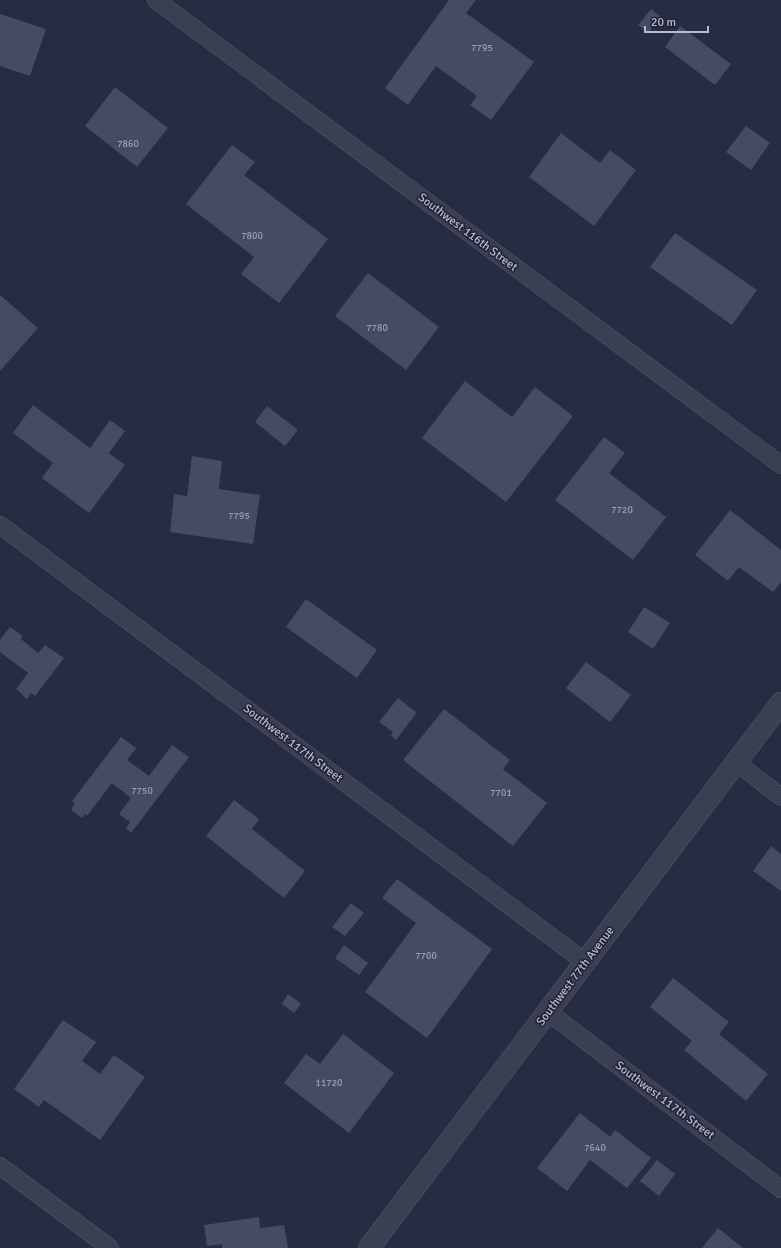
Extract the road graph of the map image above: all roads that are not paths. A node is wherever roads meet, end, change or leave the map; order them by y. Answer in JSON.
{"nodes":[{"id":1,"x":156,"y":0,"type":"edge"},
{"id":2,"x":781,"y":465,"type":"edge"},
{"id":3,"x":0,"y":525,"type":"edge"},
{"id":4,"x":781,"y":703,"type":"edge"},
{"id":5,"x":736,"y":762,"type":"junction"},
{"id":6,"x":781,"y":797,"type":"edge"},
{"id":7,"x":585,"y":962,"type":"junction"},
{"id":8,"x":548,"y":1012,"type":"junction"},
{"id":9,"x":0,"y":1166,"type":"edge"},
{"id":10,"x":781,"y":1189,"type":"edge"},
{"id":11,"x":110,"y":1248,"type":"edge"},
{"id":12,"x":369,"y":1248,"type":"edge"}],
"edges":[{"from":1,"to":2,"type":"street","name":"Southwest 116th Street"},
{"from":3,"to":7,"type":"street","name":"Southwest 117th Street"},
{"from":4,"to":5,"type":"street","name":"Southwest 77th Avenue"},
{"from":5,"to":6,"type":"street"},
{"from":5,"to":7,"type":"street","name":"Southwest 77th Avenue"},
{"from":7,"to":8,"type":"street","name":"Southwest 77th Avenue"},
{"from":8,"to":10,"type":"street","name":"Southwest 117th Street"},
{"from":8,"to":12,"type":"street","name":"Southwest 77th Avenue"},
{"from":9,"to":11,"type":"street"}]}
